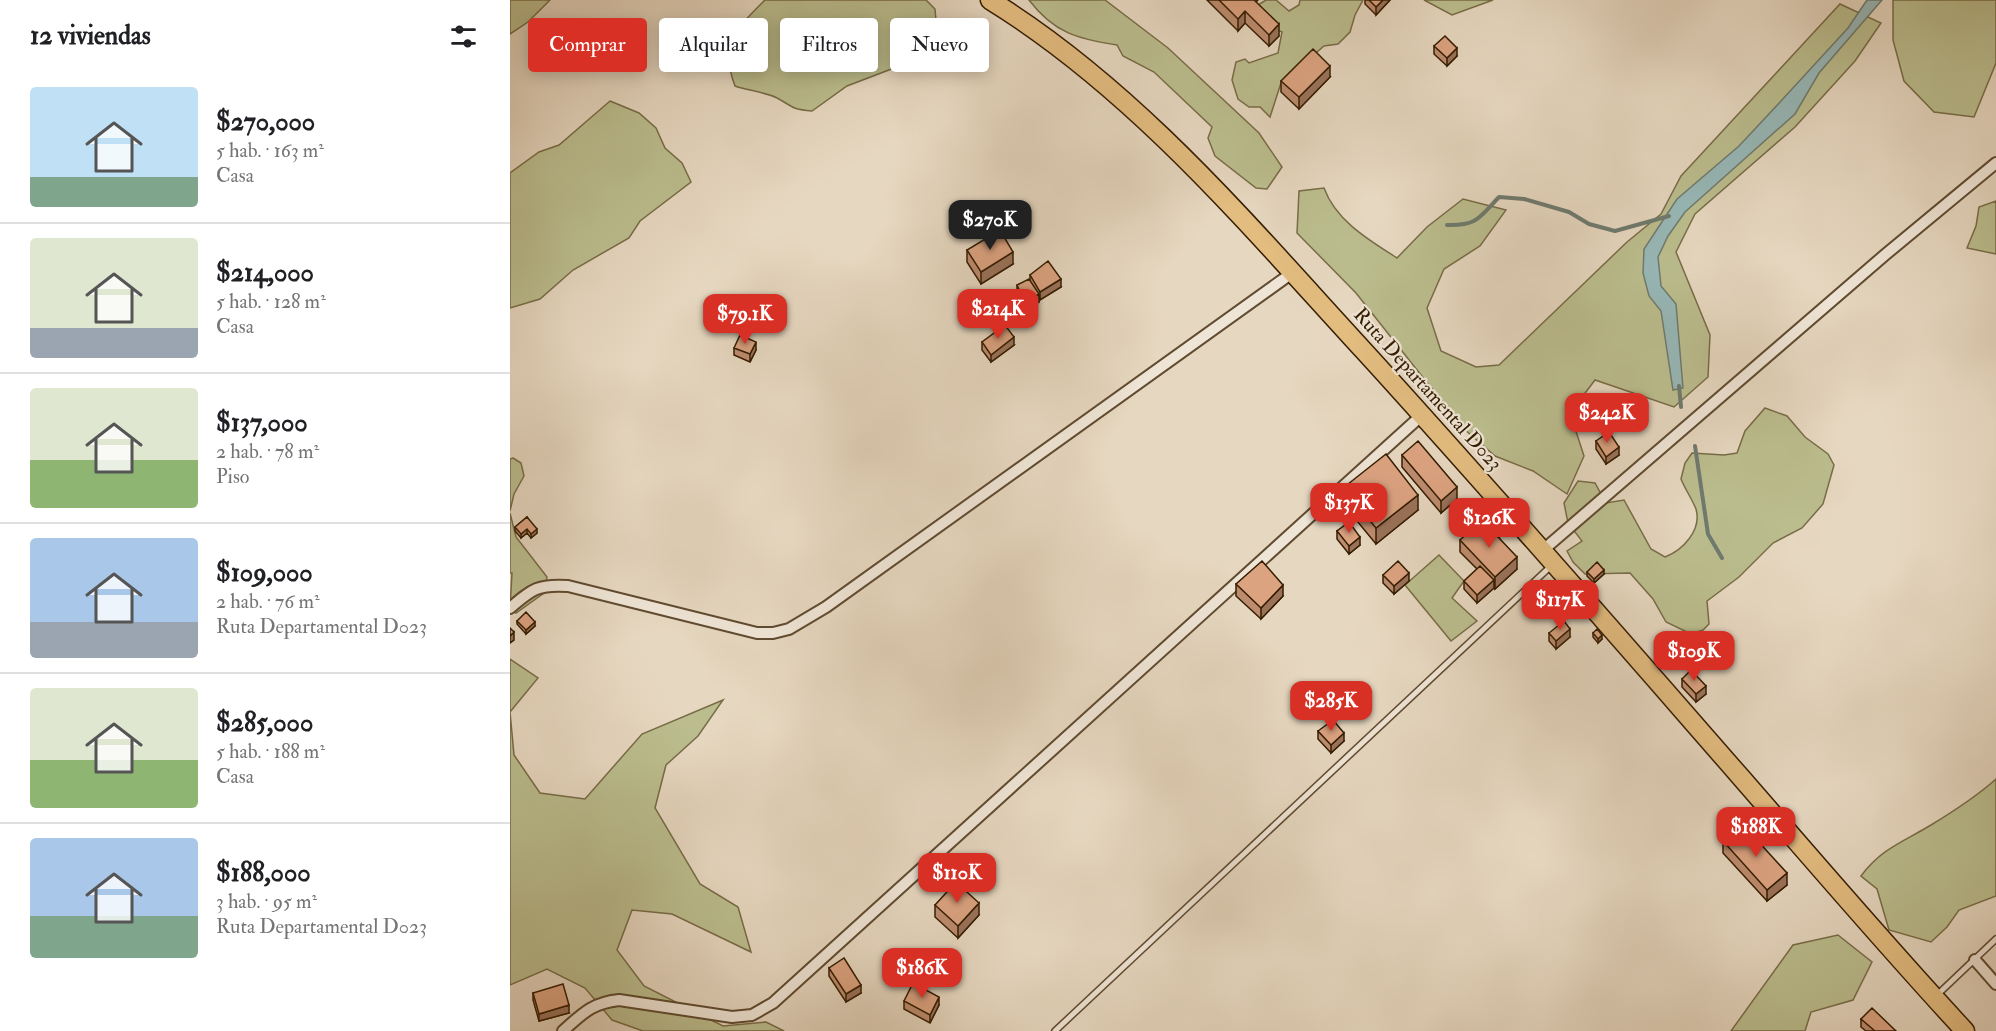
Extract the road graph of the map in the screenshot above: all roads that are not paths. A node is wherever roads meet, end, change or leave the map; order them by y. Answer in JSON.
{"nodes":[{"id":1,"x":990,"y":0,"type":"edge"},
{"id":2,"x":1996,"y":163,"type":"edge"},
{"id":3,"x":1292,"y":273,"type":"junction"},
{"id":4,"x":1422,"y":415,"type":"junction"},
{"id":5,"x":1547,"y":558,"type":"junction"},
{"id":6,"x":510,"y":608,"type":"edge"},
{"id":7,"x":1996,"y":939,"type":"edge"},
{"id":8,"x":1975,"y":960,"type":"junction"},
{"id":9,"x":1996,"y":984,"type":"edge"},
{"id":10,"x":1934,"y":997,"type":"junction"},
{"id":11,"x":563,"y":1031,"type":"edge"},
{"id":12,"x":1055,"y":1031,"type":"edge"},
{"id":13,"x":1965,"y":1031,"type":"edge"}],
"edges":[{"from":1,"to":3,"type":"main road","name":"Ruta Departamental D023"},
{"from":2,"to":5,"type":"street"},
{"from":3,"to":4,"type":"main road","name":"Ruta Departamental D023"},
{"from":3,"to":6,"type":"street"},
{"from":4,"to":5,"type":"main road","name":"Ruta Departamental D023"},
{"from":4,"to":11,"type":"street"},
{"from":5,"to":10,"type":"main road","name":"Ruta Departamental D023"},
{"from":5,"to":12,"type":"lane"},
{"from":7,"to":8,"type":"lane"},
{"from":8,"to":9,"type":"street"},
{"from":8,"to":10,"type":"lane"},
{"from":10,"to":13,"type":"main road","name":"Ruta Departamental D023"}]}
